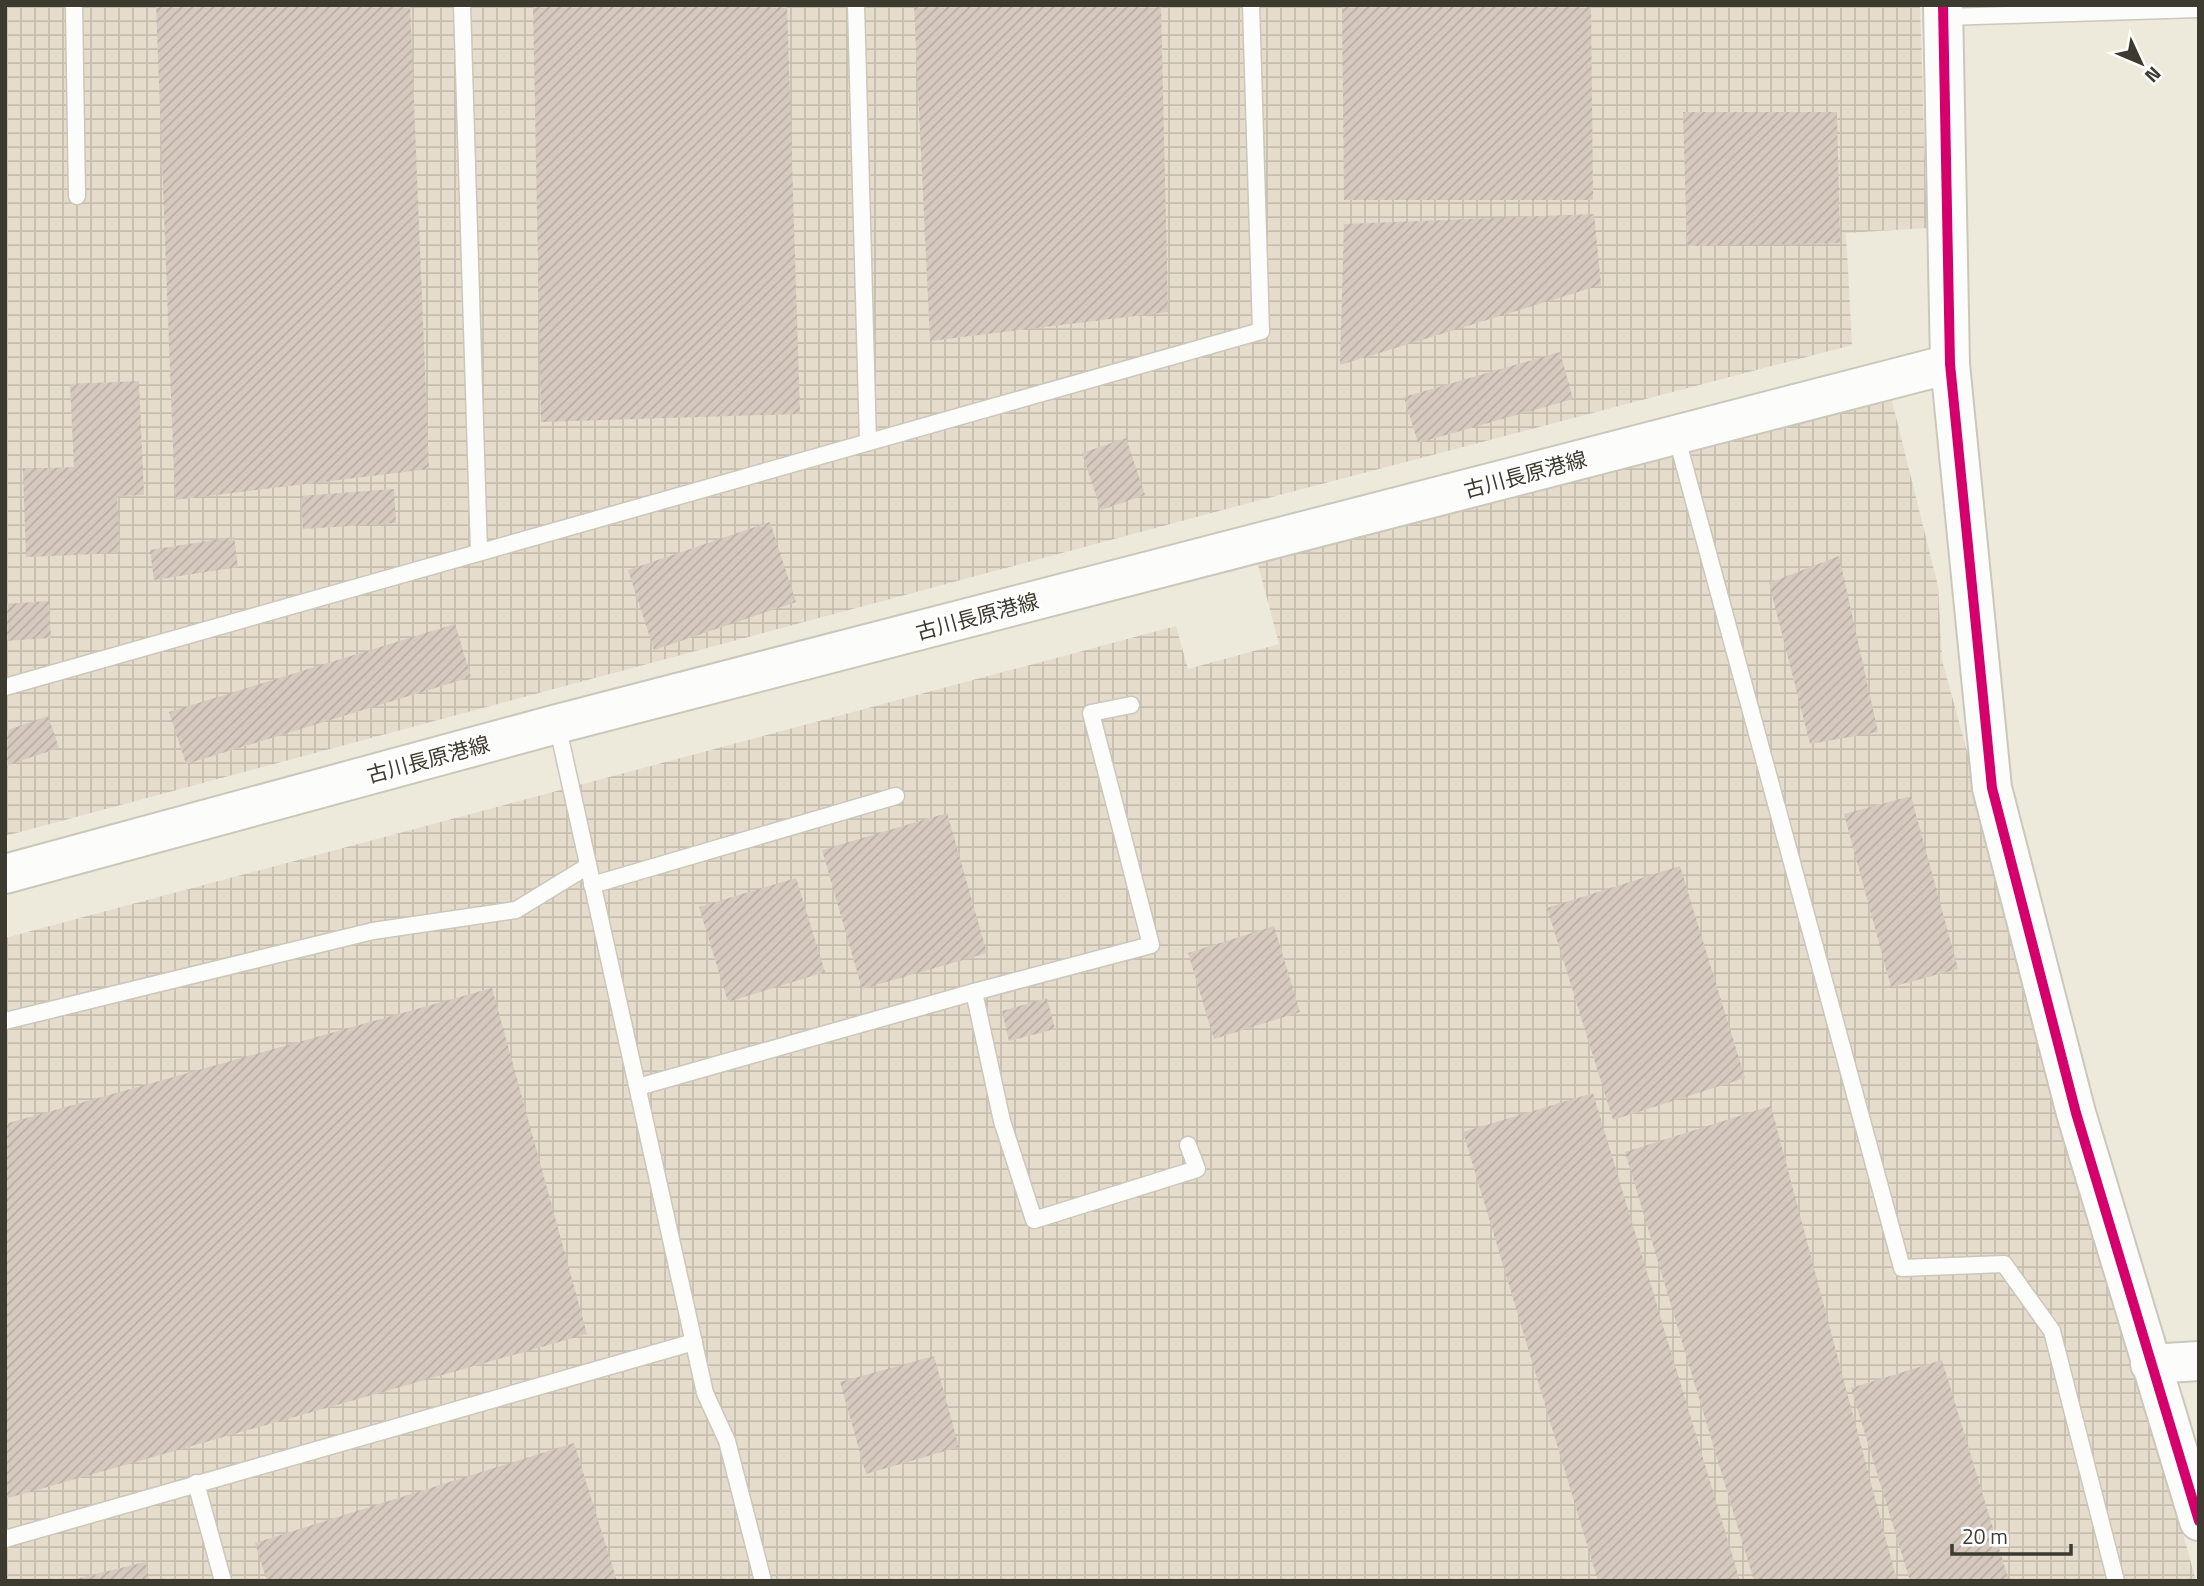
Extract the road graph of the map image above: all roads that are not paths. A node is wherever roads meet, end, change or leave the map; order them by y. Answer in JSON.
{"nodes":[{"id":1,"x":74,"y":5,"type":"edge"},
{"id":2,"x":462,"y":5,"type":"edge"},
{"id":3,"x":856,"y":5,"type":"edge"},
{"id":4,"x":1251,"y":5,"type":"edge"},
{"id":5,"x":2199,"y":9,"type":"edge"},
{"id":6,"x":1943,"y":11,"type":"edge"},
{"id":7,"x":77,"y":196,"type":"dead end"},
{"id":8,"x":1950,"y":364,"type":"junction"},
{"id":9,"x":1676,"y":435,"type":"junction"},
{"id":10,"x":868,"y":442,"type":"junction"},
{"id":11,"x":479,"y":552,"type":"junction"},
{"id":12,"x":5,"y":687,"type":"edge"},
{"id":13,"x":1131,"y":705,"type":"dead end"},
{"id":14,"x":557,"y":724,"type":"junction"},
{"id":15,"x":896,"y":796,"type":"dead end"},
{"id":16,"x":588,"y":866,"type":"junction"},
{"id":17,"x":5,"y":874,"type":"edge"},
{"id":18,"x":592,"y":885,"type":"junction"},
{"id":19,"x":974,"y":992,"type":"junction"},
{"id":20,"x":5,"y":1021,"type":"edge"},
{"id":21,"x":638,"y":1087,"type":"junction"},
{"id":22,"x":1188,"y":1145,"type":"dead end"},
{"id":23,"x":694,"y":1342,"type":"junction"},
{"id":24,"x":2199,"y":1361,"type":"edge"},
{"id":25,"x":2150,"y":1364,"type":"junction"},
{"id":26,"x":197,"y":1483,"type":"junction"},
{"id":27,"x":2199,"y":1521,"type":"edge"},
{"id":28,"x":5,"y":1539,"type":"edge"},
{"id":29,"x":223,"y":1581,"type":"edge"},
{"id":30,"x":763,"y":1581,"type":"edge"},
{"id":31,"x":2116,"y":1581,"type":"edge"}],
"edges":[{"from":1,"to":7,"type":"lane"},
{"from":2,"to":11,"type":"lane"},
{"from":3,"to":10,"type":"lane"},
{"from":4,"to":10,"type":"lane"},
{"from":5,"to":6,"type":"lane"},
{"from":6,"to":8,"type":"main road"},
{"from":8,"to":9,"type":"main road","name":"古川長原港線"},
{"from":8,"to":25,"type":"main road"},
{"from":9,"to":14,"type":"main road","name":"古川長原港線"},
{"from":9,"to":31,"type":"lane"},
{"from":10,"to":11,"type":"lane"},
{"from":11,"to":12,"type":"lane"},
{"from":13,"to":19,"type":"lane"},
{"from":14,"to":16,"type":"lane"},
{"from":14,"to":17,"type":"main road","name":"古川長原港線"},
{"from":15,"to":18,"type":"lane"},
{"from":16,"to":18,"type":"lane"},
{"from":16,"to":20,"type":"lane"},
{"from":18,"to":21,"type":"lane"},
{"from":19,"to":21,"type":"lane"},
{"from":19,"to":22,"type":"lane"},
{"from":21,"to":23,"type":"lane"},
{"from":23,"to":26,"type":"lane"},
{"from":23,"to":30,"type":"lane"},
{"from":24,"to":25,"type":"main road"},
{"from":25,"to":27,"type":"main road"},
{"from":26,"to":28,"type":"lane"},
{"from":26,"to":29,"type":"lane"}]}
